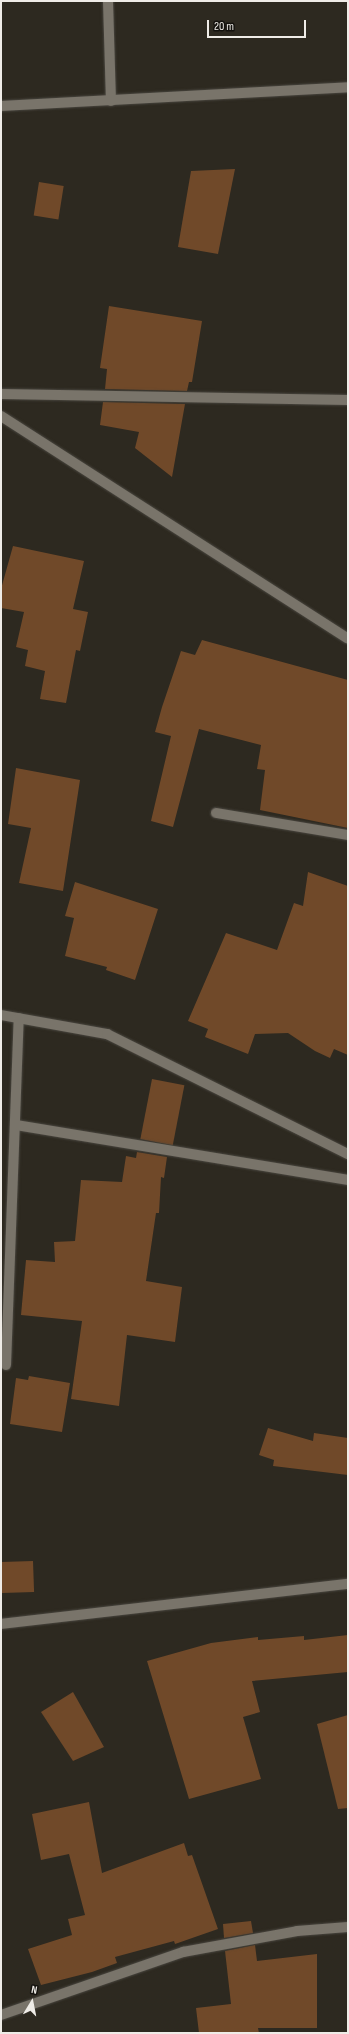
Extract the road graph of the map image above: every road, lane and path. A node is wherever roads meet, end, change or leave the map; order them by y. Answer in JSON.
{"nodes":[{"id":1,"x":108,"y":1,"type":"edge"},
{"id":2,"x":348,"y":87,"type":"edge"},
{"id":3,"x":111,"y":101,"type":"junction"},
{"id":4,"x":1,"y":106,"type":"edge"},
{"id":5,"x":1,"y":394,"type":"edge"},
{"id":6,"x":348,"y":400,"type":"edge"},
{"id":7,"x":1,"y":416,"type":"edge"},
{"id":8,"x":348,"y":639,"type":"edge"},
{"id":9,"x":216,"y":813,"type":"dead end"},
{"id":10,"x":348,"y":835,"type":"edge"},
{"id":11,"x":1,"y":1015,"type":"edge"},
{"id":12,"x":19,"y":1018,"type":"junction"},
{"id":13,"x":16,"y":1125,"type":"junction"},
{"id":14,"x":348,"y":1154,"type":"edge"},
{"id":15,"x":348,"y":1180,"type":"edge"},
{"id":16,"x":6,"y":1365,"type":"dead end"},
{"id":17,"x":348,"y":1584,"type":"edge"},
{"id":18,"x":1,"y":1624,"type":"edge"},
{"id":19,"x":348,"y":1927,"type":"edge"},
{"id":20,"x":1,"y":2015,"type":"edge"}],
"edges":[{"from":1,"to":3,"type":"street"},
{"from":2,"to":3,"type":"street"},
{"from":3,"to":4,"type":"street"},
{"from":5,"to":6,"type":"street"},
{"from":7,"to":8,"type":"street"},
{"from":9,"to":10,"type":"street"},
{"from":11,"to":12,"type":"street"},
{"from":12,"to":13,"type":"street"},
{"from":12,"to":14,"type":"street"},
{"from":13,"to":15,"type":"street"},
{"from":13,"to":16,"type":"street"},
{"from":17,"to":18,"type":"street"},
{"from":19,"to":20,"type":"street"}]}
